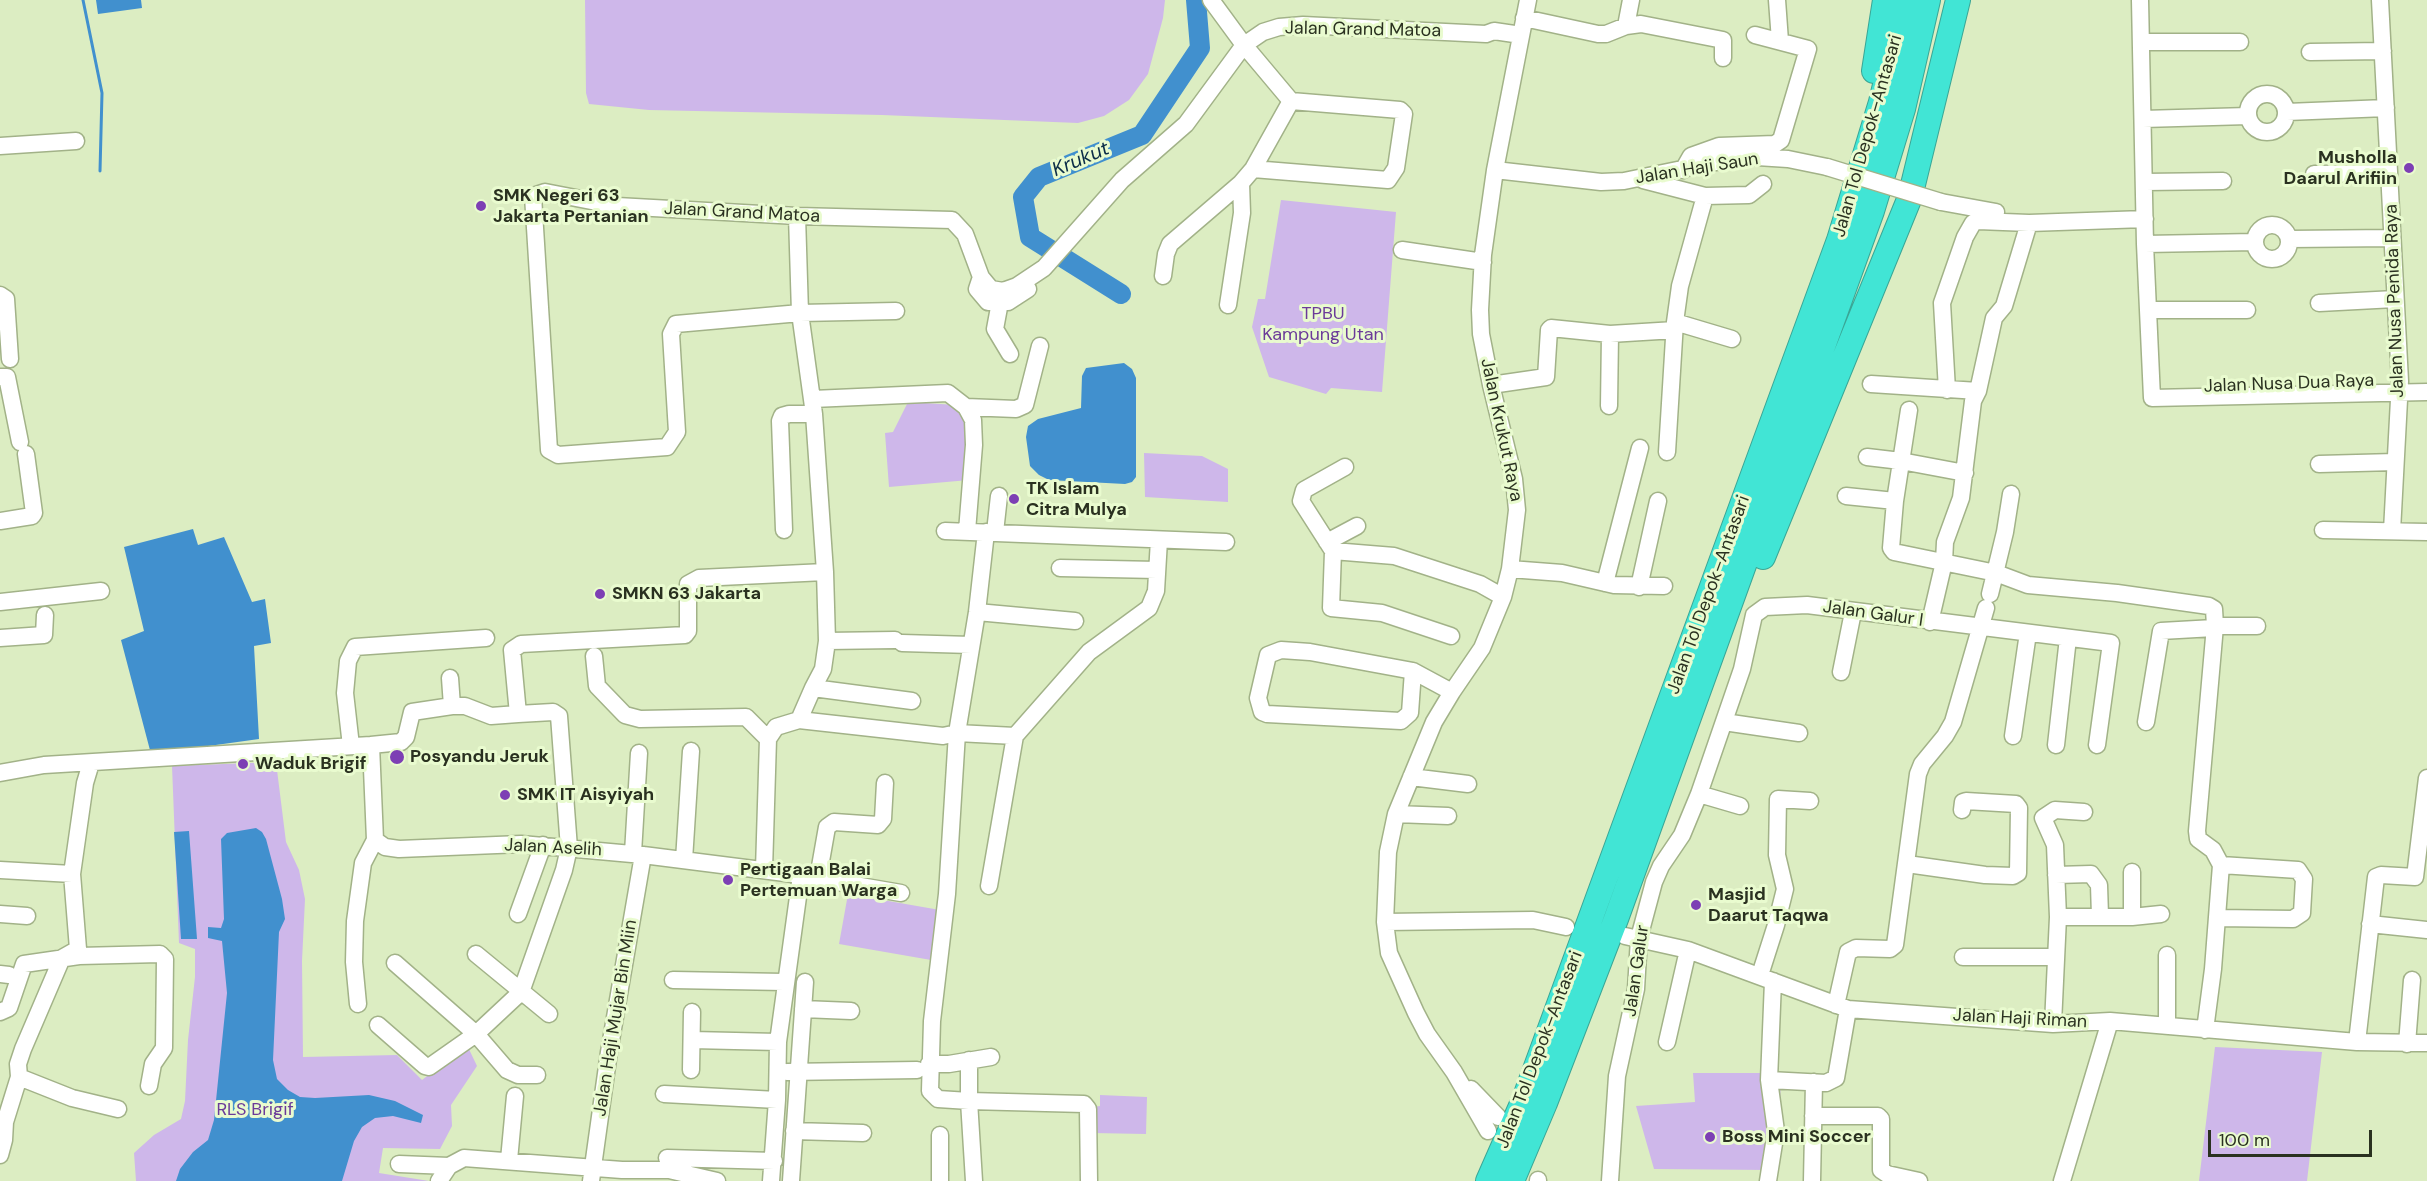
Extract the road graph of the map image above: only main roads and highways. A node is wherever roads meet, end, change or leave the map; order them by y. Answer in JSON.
{"nodes":[{"id":1,"x":1885,"y":0,"type":"edge"},
{"id":2,"x":1905,"y":0,"type":"edge"},
{"id":3,"x":1928,"y":0,"type":"edge"},
{"id":4,"x":1958,"y":0,"type":"edge"},
{"id":5,"x":1866,"y":157,"type":"junction"},
{"id":6,"x":1704,"y":673,"type":"junction"},
{"id":7,"x":1488,"y":1181,"type":"edge"},
{"id":8,"x":1512,"y":1181,"type":"edge"}],
"edges":[{"from":1,"to":5,"type":"highway"},
{"from":2,"to":5,"type":"highway","name":"Jalan Tol Depok–Antasari"},
{"from":3,"to":6,"type":"highway","name":"Jalan Tol Depok–Antasari"},
{"from":4,"to":6,"type":"highway"},
{"from":5,"to":7,"type":"highway","name":"Jalan Tol Depok–Antasari"},
{"from":6,"to":8,"type":"highway","name":"Jalan Tol Depok–Antasari"}]}
